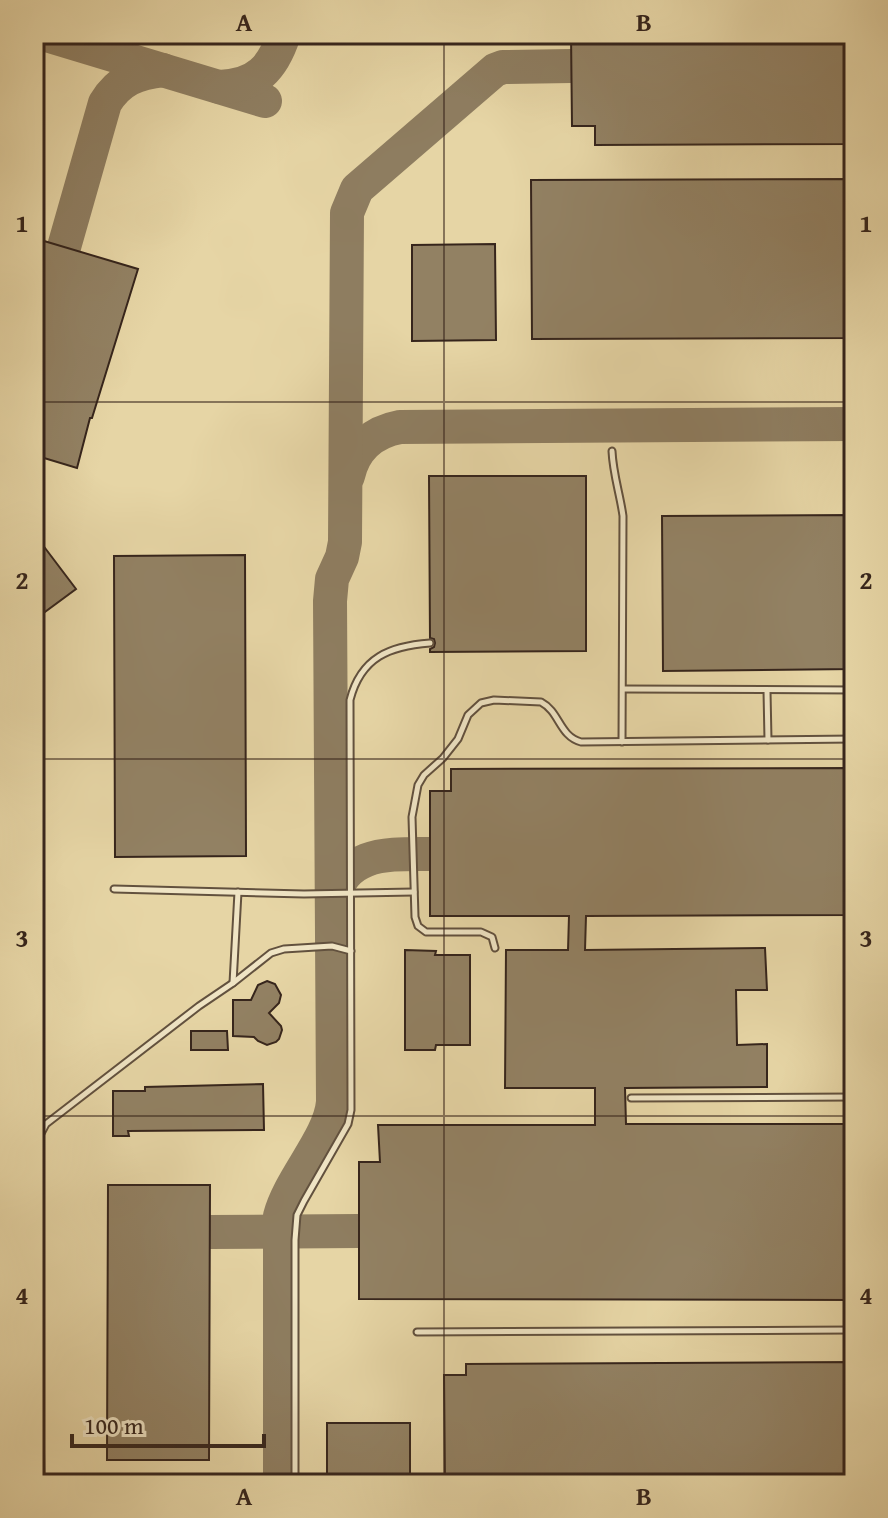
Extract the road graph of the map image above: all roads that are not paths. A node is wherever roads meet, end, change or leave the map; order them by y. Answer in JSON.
{"nodes":[{"id":1,"x":612,"y":451,"type":"dead end"},
{"id":2,"x":430,"y":643,"type":"dead end"},
{"id":3,"x":624,"y":689,"type":"junction"},
{"id":4,"x":854,"y":690,"type":"edge"},
{"id":5,"x":767,"y":691,"type":"junction"},
{"id":6,"x":854,"y":739,"type":"edge"},
{"id":7,"x":768,"y":740,"type":"junction"},
{"id":8,"x":622,"y":742,"type":"junction"},
{"id":9,"x":114,"y":889,"type":"dead end"},
{"id":10,"x":238,"y":892,"type":"junction"},
{"id":11,"x":414,"y":892,"type":"junction"},
{"id":12,"x":349,"y":893,"type":"junction"},
{"id":13,"x":495,"y":948,"type":"dead end"},
{"id":14,"x":351,"y":951,"type":"junction"},
{"id":15,"x":233,"y":983,"type":"junction"},
{"id":16,"x":854,"y":1097,"type":"edge"},
{"id":17,"x":631,"y":1098,"type":"dead end"},
{"id":18,"x":854,"y":1330,"type":"edge"},
{"id":19,"x":417,"y":1332,"type":"dead end"},
{"id":20,"x":41,"y":1484,"type":"edge"},
{"id":21,"x":295,"y":1484,"type":"edge"}],
"edges":[{"from":1,"to":3,"type":"lane"},
{"from":2,"to":12,"type":"lane"},
{"from":3,"to":5,"type":"lane"},
{"from":3,"to":8,"type":"lane"},
{"from":4,"to":5,"type":"lane"},
{"from":5,"to":7,"type":"lane"},
{"from":6,"to":7,"type":"lane"},
{"from":7,"to":8,"type":"lane"},
{"from":8,"to":11,"type":"lane"},
{"from":9,"to":10,"type":"lane"},
{"from":10,"to":12,"type":"lane"},
{"from":10,"to":15,"type":"lane"},
{"from":11,"to":12,"type":"lane"},
{"from":11,"to":13,"type":"lane"},
{"from":12,"to":14,"type":"lane"},
{"from":14,"to":15,"type":"lane"},
{"from":14,"to":21,"type":"lane"},
{"from":15,"to":20,"type":"lane"},
{"from":16,"to":17,"type":"lane"},
{"from":18,"to":19,"type":"lane"}]}
